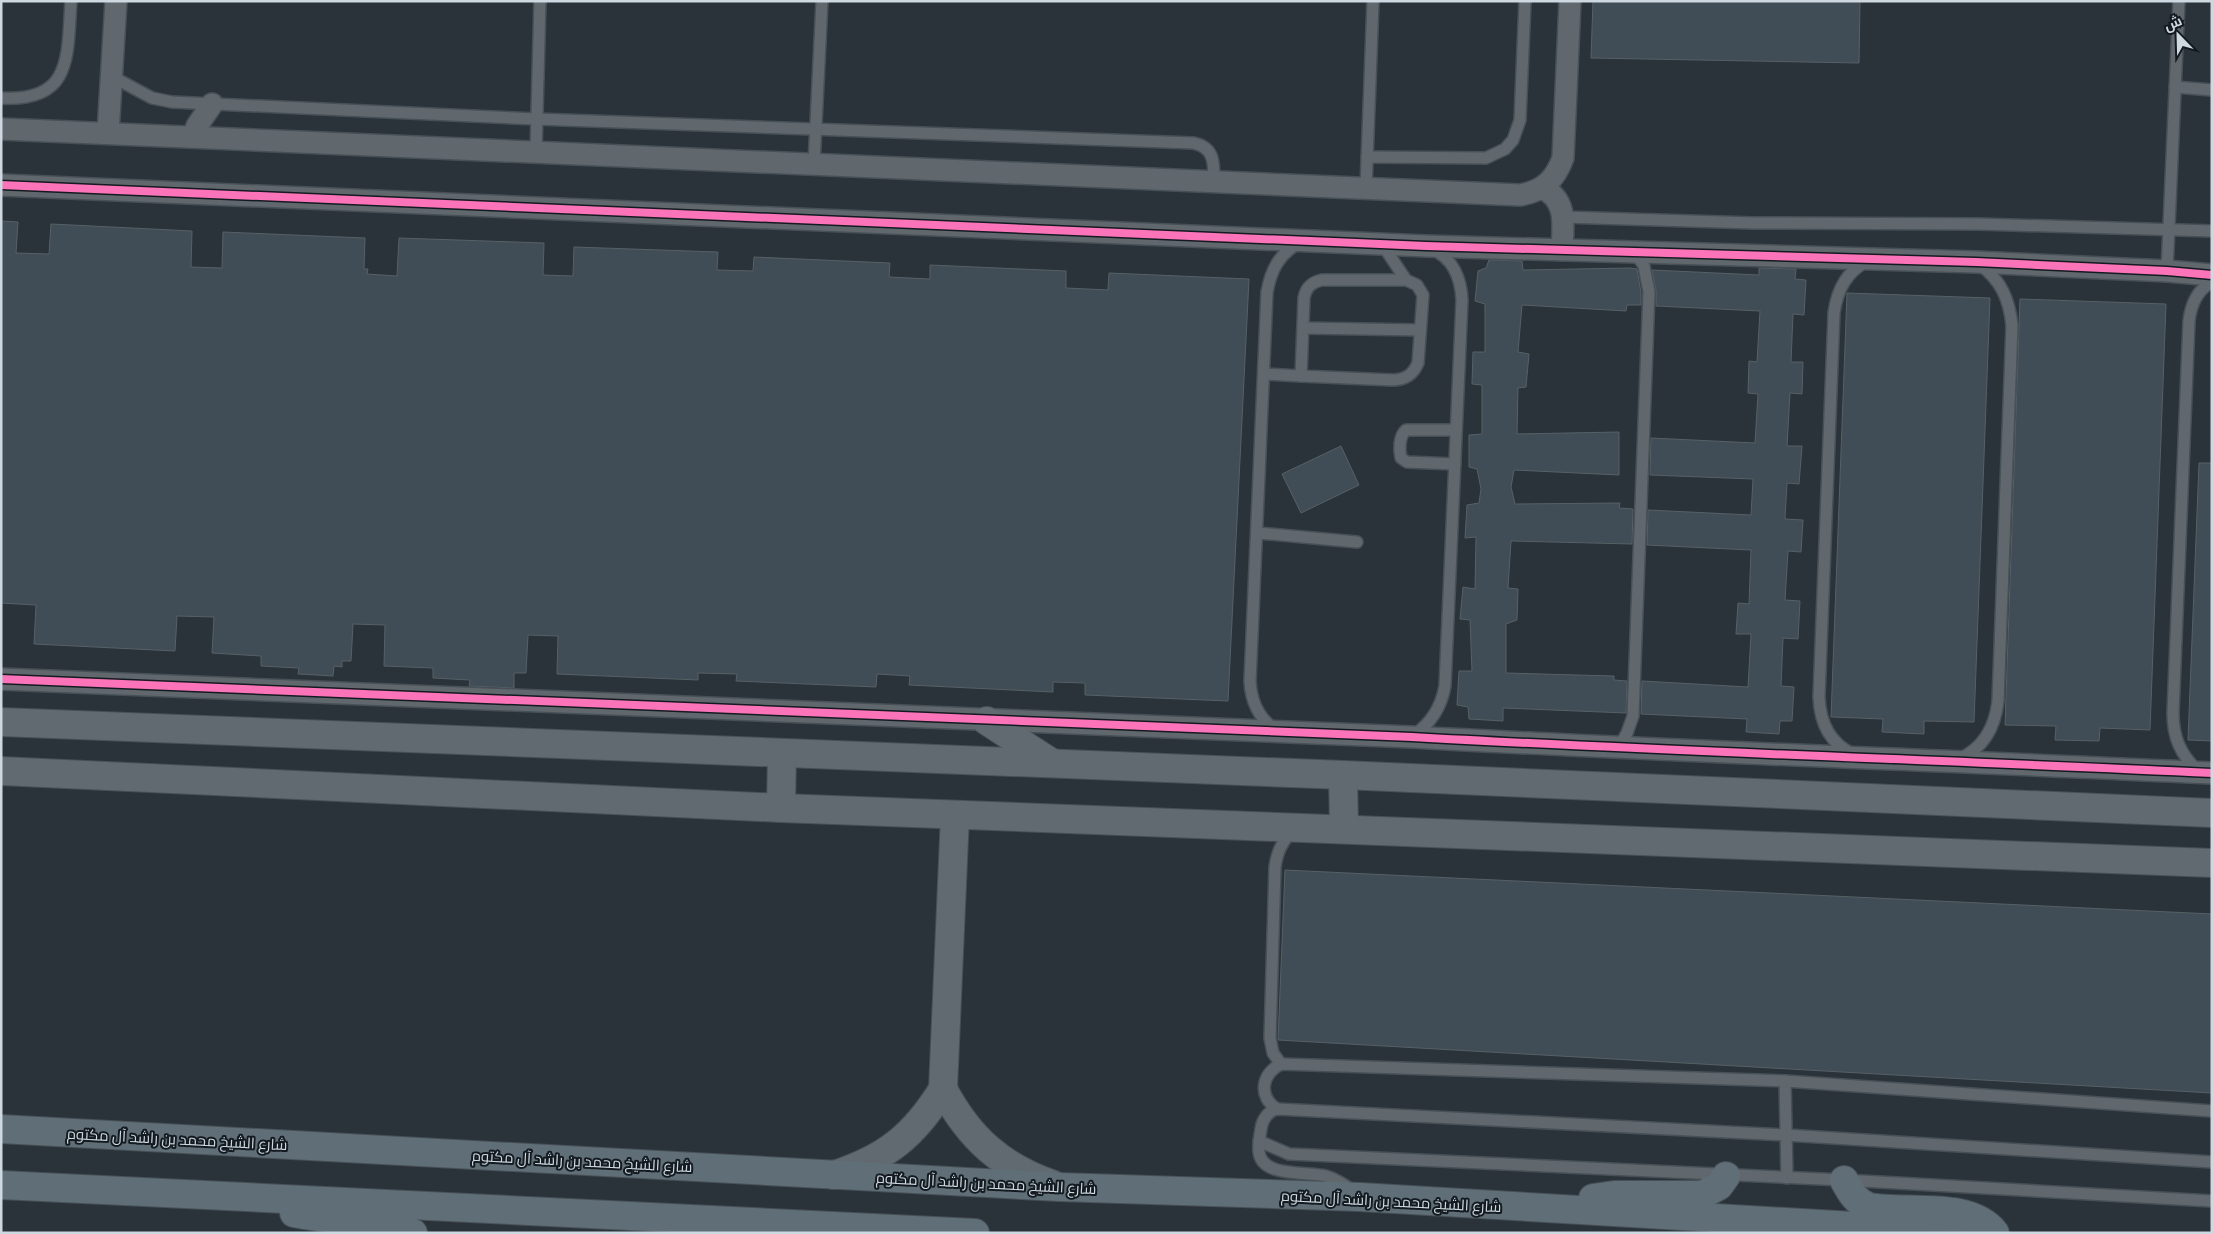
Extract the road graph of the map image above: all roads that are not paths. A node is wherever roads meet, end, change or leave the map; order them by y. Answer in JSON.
{"nodes":[{"id":1,"x":71,"y":1,"type":"edge"},
{"id":2,"x":116,"y":1,"type":"edge"},
{"id":3,"x":540,"y":1,"type":"edge"},
{"id":4,"x":822,"y":1,"type":"edge"},
{"id":5,"x":1373,"y":1,"type":"edge"},
{"id":6,"x":1525,"y":1,"type":"edge"},
{"id":7,"x":1570,"y":1,"type":"edge"},
{"id":8,"x":2179,"y":1,"type":"edge"},
{"id":9,"x":113,"y":77,"type":"junction"},
{"id":10,"x":2175,"y":87,"type":"junction"},
{"id":11,"x":2212,"y":90,"type":"edge"},
{"id":12,"x":1,"y":98,"type":"edge"},
{"id":13,"x":212,"y":104,"type":"junction"},
{"id":14,"x":536,"y":119,"type":"junction"},
{"id":15,"x":1,"y":129,"type":"edge"},
{"id":16,"x":816,"y":129,"type":"junction"},
{"id":17,"x":108,"y":133,"type":"junction"},
{"id":18,"x":193,"y":137,"type":"junction"},
{"id":19,"x":536,"y":151,"type":"junction"},
{"id":20,"x":1367,"y":156,"type":"junction"},
{"id":21,"x":814,"y":164,"type":"junction"},
{"id":22,"x":1214,"y":182,"type":"junction"},
{"id":23,"x":1,"y":185,"type":"edge"},
{"id":24,"x":1366,"y":188,"type":"junction"},
{"id":25,"x":1542,"y":188,"type":"junction"},
{"id":26,"x":1564,"y":217,"type":"junction"},
{"id":27,"x":2169,"y":228,"type":"junction"},
{"id":28,"x":2212,"y":231,"type":"edge"},
{"id":29,"x":1303,"y":241,"type":"junction"},
{"id":30,"x":1382,"y":244,"type":"junction"},
{"id":31,"x":1426,"y":246,"type":"junction"},
{"id":32,"x":1562,"y":250,"type":"junction"},
{"id":33,"x":1635,"y":252,"type":"junction"},
{"id":34,"x":1874,"y":258,"type":"junction"},
{"id":35,"x":1976,"y":262,"type":"junction"},
{"id":36,"x":2167,"y":271,"type":"junction"},
{"id":37,"x":2212,"y":275,"type":"edge"},
{"id":38,"x":1406,"y":280,"type":"junction"},
{"id":39,"x":2212,"y":282,"type":"edge"},
{"id":40,"x":1303,"y":328,"type":"junction"},
{"id":41,"x":1420,"y":330,"type":"junction"},
{"id":42,"x":1264,"y":374,"type":"junction"},
{"id":43,"x":1301,"y":376,"type":"junction"},
{"id":44,"x":1456,"y":430,"type":"junction"},
{"id":45,"x":1454,"y":464,"type":"junction"},
{"id":46,"x":1258,"y":533,"type":"junction"},
{"id":47,"x":1357,"y":542,"type":"dead end"},
{"id":48,"x":1,"y":679,"type":"edge"},
{"id":49,"x":987,"y":721,"type":"junction"},
{"id":50,"x":1,"y":722,"type":"edge"},
{"id":51,"x":1282,"y":733,"type":"junction"},
{"id":52,"x":1412,"y":737,"type":"junction"},
{"id":53,"x":1618,"y":749,"type":"junction"},
{"id":54,"x":782,"y":753,"type":"junction"},
{"id":55,"x":1856,"y":756,"type":"junction"},
{"id":56,"x":1953,"y":761,"type":"junction"},
{"id":57,"x":1052,"y":763,"type":"junction"},
{"id":58,"x":1,"y":771,"type":"edge"},
{"id":59,"x":2205,"y":772,"type":"edge"},
{"id":60,"x":1343,"y":775,"type":"junction"},
{"id":61,"x":781,"y":808,"type":"junction"},
{"id":62,"x":2212,"y":813,"type":"edge"},
{"id":63,"x":955,"y":815,"type":"junction"},
{"id":64,"x":1296,"y":828,"type":"junction"},
{"id":65,"x":1344,"y":829,"type":"junction"},
{"id":66,"x":2212,"y":862,"type":"edge"},
{"id":67,"x":1281,"y":1064,"type":"junction"},
{"id":68,"x":1784,"y":1081,"type":"junction"},
{"id":69,"x":943,"y":1090,"type":"junction"},
{"id":70,"x":1277,"y":1109,"type":"junction"},
{"id":71,"x":2212,"y":1111,"type":"edge"},
{"id":72,"x":1,"y":1129,"type":"edge"},
{"id":73,"x":1786,"y":1135,"type":"junction"},
{"id":74,"x":1260,"y":1141,"type":"junction"},
{"id":75,"x":2212,"y":1162,"type":"edge"},
{"id":76,"x":834,"y":1175,"type":"junction"},
{"id":77,"x":1726,"y":1176,"type":"junction"},
{"id":78,"x":1787,"y":1178,"type":"junction"},
{"id":79,"x":1844,"y":1180,"type":"junction"},
{"id":80,"x":1,"y":1185,"type":"edge"},
{"id":81,"x":1059,"y":1187,"type":"junction"},
{"id":82,"x":261,"y":1197,"type":"junction"},
{"id":83,"x":1360,"y":1198,"type":"junction"},
{"id":84,"x":2212,"y":1202,"type":"edge"},
{"id":85,"x":1567,"y":1211,"type":"junction"},
{"id":86,"x":413,"y":1233,"type":"edge"},
{"id":87,"x":976,"y":1233,"type":"edge"},
{"id":88,"x":1971,"y":1233,"type":"edge"},
{"id":89,"x":1995,"y":1233,"type":"edge"}],
"edges":[{"from":1,"to":12,"type":"lane"},
{"from":2,"to":9,"type":"street"},
{"from":3,"to":14,"type":"lane"},
{"from":4,"to":16,"type":"lane"},
{"from":5,"to":20,"type":"lane"},
{"from":6,"to":20,"type":"lane"},
{"from":7,"to":25,"type":"street"},
{"from":8,"to":10,"type":"lane"},
{"from":9,"to":13,"type":"lane"},
{"from":9,"to":17,"type":"street"},
{"from":10,"to":11,"type":"lane"},
{"from":10,"to":27,"type":"lane"},
{"from":13,"to":14,"type":"lane"},
{"from":13,"to":18,"type":"street"},
{"from":14,"to":16,"type":"lane"},
{"from":14,"to":19,"type":"lane"},
{"from":15,"to":17,"type":"street"},
{"from":16,"to":21,"type":"lane"},
{"from":16,"to":22,"type":"lane"},
{"from":17,"to":18,"type":"street"},
{"from":18,"to":19,"type":"street"},
{"from":19,"to":21,"type":"street"},
{"from":20,"to":24,"type":"lane"},
{"from":21,"to":22,"type":"street"},
{"from":22,"to":24,"type":"street"},
{"from":23,"to":29,"type":"street"},
{"from":24,"to":25,"type":"street"},
{"from":25,"to":26,"type":"street"},
{"from":26,"to":27,"type":"lane"},
{"from":26,"to":32,"type":"street"},
{"from":27,"to":28,"type":"lane"},
{"from":27,"to":36,"type":"lane"},
{"from":29,"to":30,"type":"street"},
{"from":29,"to":42,"type":"lane"},
{"from":30,"to":31,"type":"street"},
{"from":30,"to":38,"type":"lane"},
{"from":31,"to":32,"type":"street"},
{"from":31,"to":44,"type":"lane"},
{"from":32,"to":33,"type":"street"},
{"from":33,"to":34,"type":"street"},
{"from":33,"to":53,"type":"lane"},
{"from":34,"to":35,"type":"street"},
{"from":34,"to":55,"type":"lane"},
{"from":35,"to":36,"type":"street"},
{"from":35,"to":56,"type":"lane"},
{"from":36,"to":37,"type":"street"},
{"from":38,"to":40,"type":"lane"},
{"from":38,"to":41,"type":"lane"},
{"from":39,"to":59,"type":"lane"},
{"from":40,"to":41,"type":"lane"},
{"from":40,"to":43,"type":"lane"},
{"from":41,"to":43,"type":"lane"},
{"from":42,"to":43,"type":"lane"},
{"from":42,"to":46,"type":"lane"},
{"from":44,"to":45,"type":"lane"},
{"from":44,"to":45,"type":"lane"},
{"from":45,"to":52,"type":"lane"},
{"from":46,"to":47,"type":"lane"},
{"from":46,"to":51,"type":"lane"},
{"from":48,"to":49,"type":"street"},
{"from":49,"to":51,"type":"street"},
{"from":49,"to":57,"type":"street"},
{"from":50,"to":54,"type":"street"},
{"from":51,"to":52,"type":"street"},
{"from":52,"to":53,"type":"street"},
{"from":53,"to":55,"type":"street"},
{"from":54,"to":57,"type":"street"},
{"from":54,"to":61,"type":"street"},
{"from":55,"to":56,"type":"street"},
{"from":56,"to":59,"type":"street"},
{"from":57,"to":60,"type":"street"},
{"from":58,"to":61,"type":"street"},
{"from":60,"to":62,"type":"street"},
{"from":60,"to":65,"type":"street"},
{"from":61,"to":63,"type":"street"},
{"from":63,"to":64,"type":"street"},
{"from":63,"to":69,"type":"street"},
{"from":64,"to":65,"type":"street"},
{"from":64,"to":67,"type":"lane"},
{"from":65,"to":66,"type":"street"},
{"from":67,"to":68,"type":"lane"},
{"from":67,"to":70,"type":"lane"},
{"from":68,"to":71,"type":"lane"},
{"from":68,"to":73,"type":"lane"},
{"from":69,"to":76,"type":"street"},
{"from":69,"to":81,"type":"street"},
{"from":70,"to":73,"type":"lane"},
{"from":70,"to":74,"type":"lane"},
{"from":72,"to":76,"type":"highway","name":"شارع الشيخ محمد بن راشد آل مكتوم"},
{"from":73,"to":75,"type":"lane"},
{"from":73,"to":78,"type":"lane"},
{"from":74,"to":77,"type":"lane"},
{"from":74,"to":83,"type":"lane"},
{"from":76,"to":81,"type":"highway","name":"شارع الشيخ محمد بن راشد آل مكتوم"},
{"from":77,"to":78,"type":"lane"},
{"from":77,"to":85,"type":"highway"},
{"from":78,"to":79,"type":"lane"},
{"from":79,"to":84,"type":"lane"},
{"from":79,"to":89,"type":"highway"},
{"from":80,"to":82,"type":"highway"},
{"from":81,"to":83,"type":"highway","name":"شارع الشيخ محمد بن راشد آل مكتوم"},
{"from":82,"to":86,"type":"highway"},
{"from":82,"to":87,"type":"highway"},
{"from":83,"to":85,"type":"highway","name":"شارع الشيخ محمد بن راشد آل مكتوم"},
{"from":85,"to":88,"type":"highway","name":"شارع الشيخ محمد بن راشد آل مكتوم"}]}
